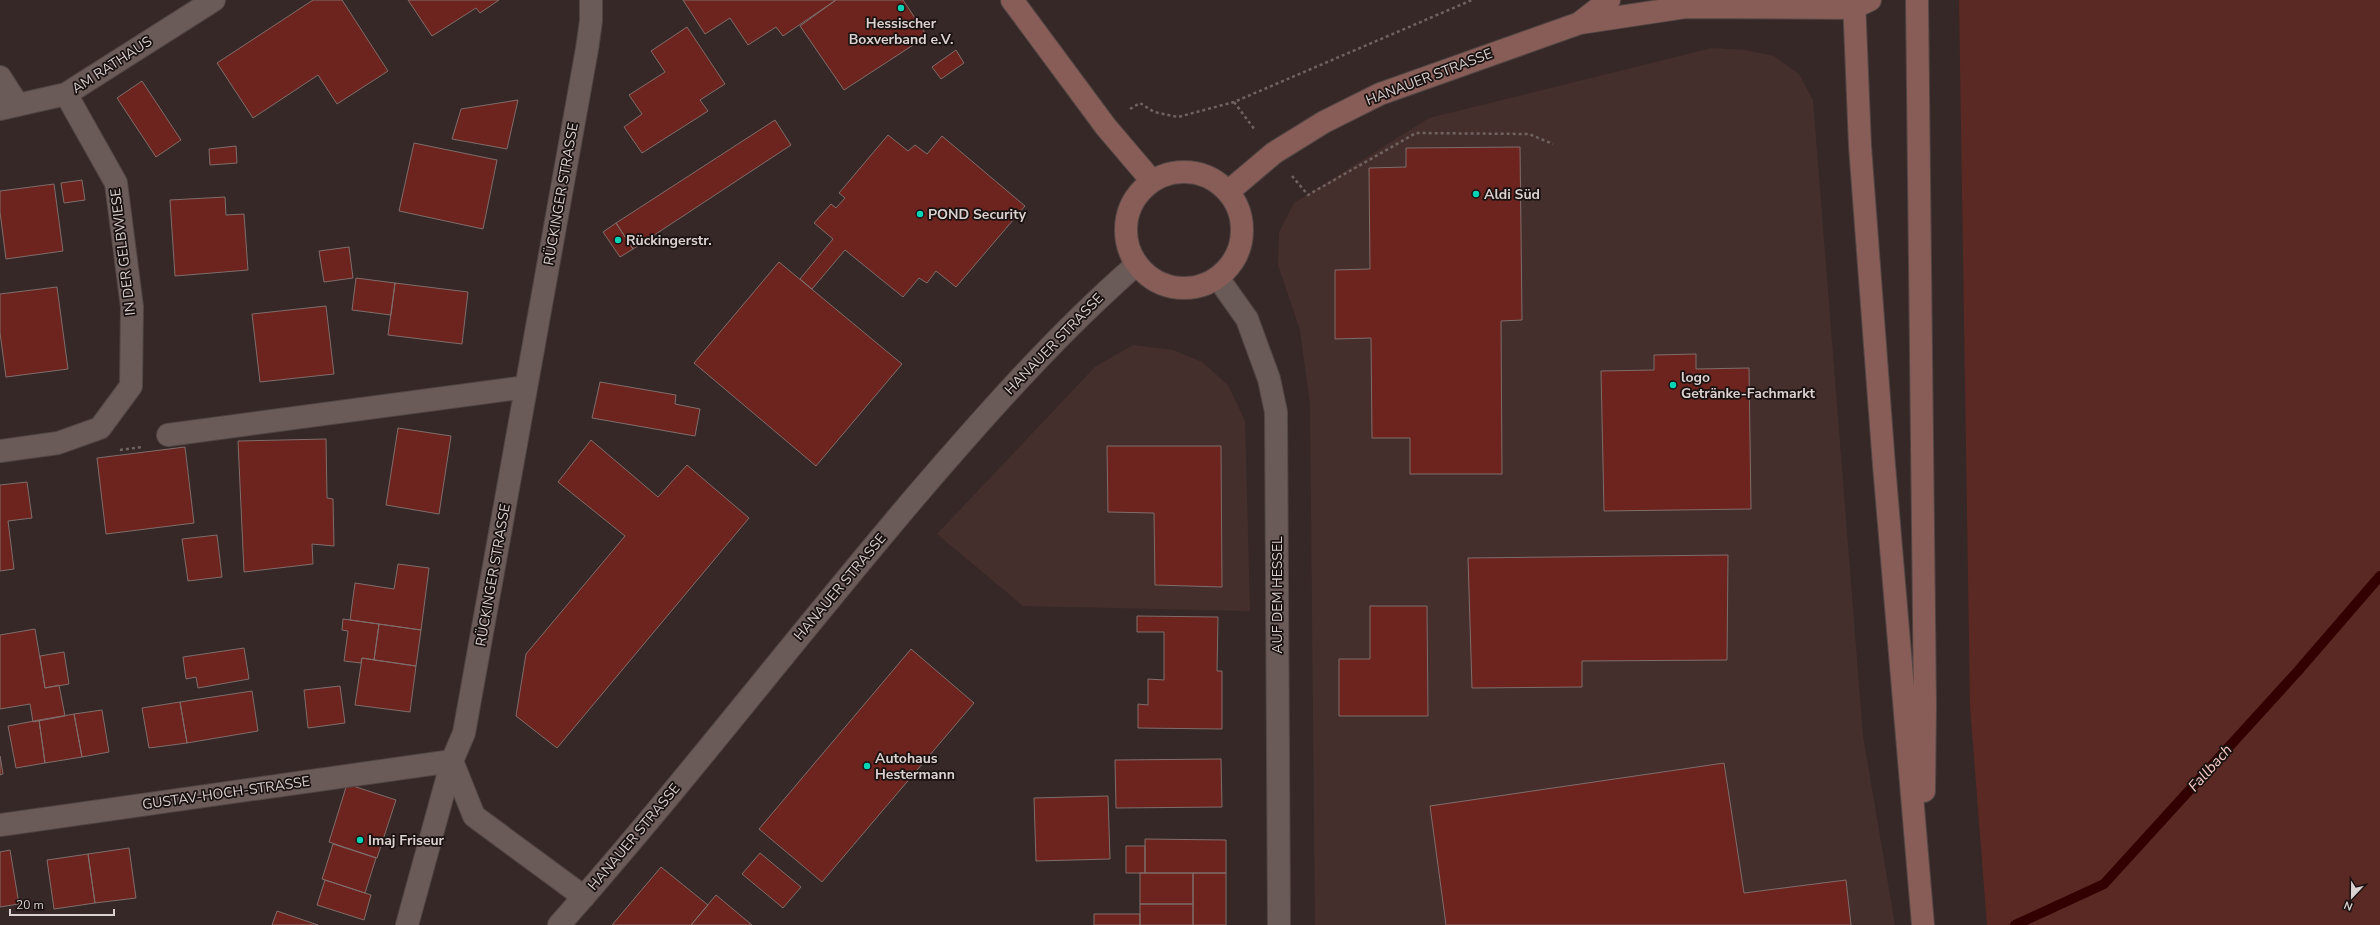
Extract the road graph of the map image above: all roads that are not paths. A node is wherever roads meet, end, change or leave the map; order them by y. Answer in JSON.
{"nodes":[{"id":1,"x":214,"y":0,"type":"edge"},
{"id":2,"x":591,"y":0,"type":"edge"},
{"id":3,"x":1012,"y":0,"type":"edge"},
{"id":4,"x":1609,"y":0,"type":"edge"},
{"id":5,"x":1917,"y":0,"type":"edge"},
{"id":6,"x":1859,"y":3,"type":"edge"},
{"id":7,"x":1580,"y":23,"type":"junction"},
{"id":8,"x":0,"y":77,"type":"edge"},
{"id":9,"x":66,"y":94,"type":"junction"},
{"id":10,"x":9,"y":107,"type":"edge"},
{"id":11,"x":1152,"y":181,"type":"junction"},
{"id":12,"x":1229,"y":191,"type":"junction"},
{"id":13,"x":1137,"y":264,"type":"junction"},
{"id":14,"x":1218,"y":278,"type":"junction"},
{"id":15,"x":526,"y":388,"type":"junction"},
{"id":16,"x":159,"y":441,"type":"road end"},
{"id":17,"x":0,"y":451,"type":"edge"},
{"id":18,"x":452,"y":761,"type":"junction"},
{"id":19,"x":0,"y":825,"type":"edge"},
{"id":20,"x":584,"y":897,"type":"junction"},
{"id":21,"x":1923,"y":923,"type":"edge"},
{"id":22,"x":407,"y":925,"type":"edge"},
{"id":23,"x":559,"y":925,"type":"edge"},
{"id":24,"x":1279,"y":925,"type":"edge"}],
"edges":[{"from":1,"to":9,"type":"street","name":"AM RATHAUS"},
{"from":2,"to":15,"type":"street","name":"RÜCKINGER STRASSE"},
{"from":3,"to":11,"type":"main road"},
{"from":4,"to":7,"type":"main road","name":"HANAUER STRASSE"},
{"from":5,"to":21,"type":"main road"},
{"from":6,"to":7,"type":"main road","name":"HANAUER STRASSE"},
{"from":6,"to":21,"type":"main road"},
{"from":7,"to":12,"type":"main road","name":"HANAUER STRASSE"},
{"from":8,"to":10,"type":"street"},
{"from":9,"to":10,"type":"street","name":"AM RATHAUS"},
{"from":9,"to":17,"type":"street","name":"IN DER GELBWIESE"},
{"from":11,"to":12,"type":"main road"},
{"from":11,"to":13,"type":"main road"},
{"from":12,"to":14,"type":"main road"},
{"from":13,"to":14,"type":"main road"},
{"from":13,"to":20,"type":"street","name":"HANAUER STRASSE"},
{"from":14,"to":24,"type":"street","name":"AUF DEM HESSEL"},
{"from":15,"to":16,"type":"street"},
{"from":15,"to":18,"type":"street","name":"RÜCKINGER STRASSE"},
{"from":18,"to":19,"type":"street","name":"GUSTAV-HOCH-STRASSE"},
{"from":18,"to":20,"type":"street"},
{"from":18,"to":22,"type":"street","name":"RÜCKINGER STRASSE"},
{"from":20,"to":23,"type":"street","name":"HANAUER STRASSE"}]}
